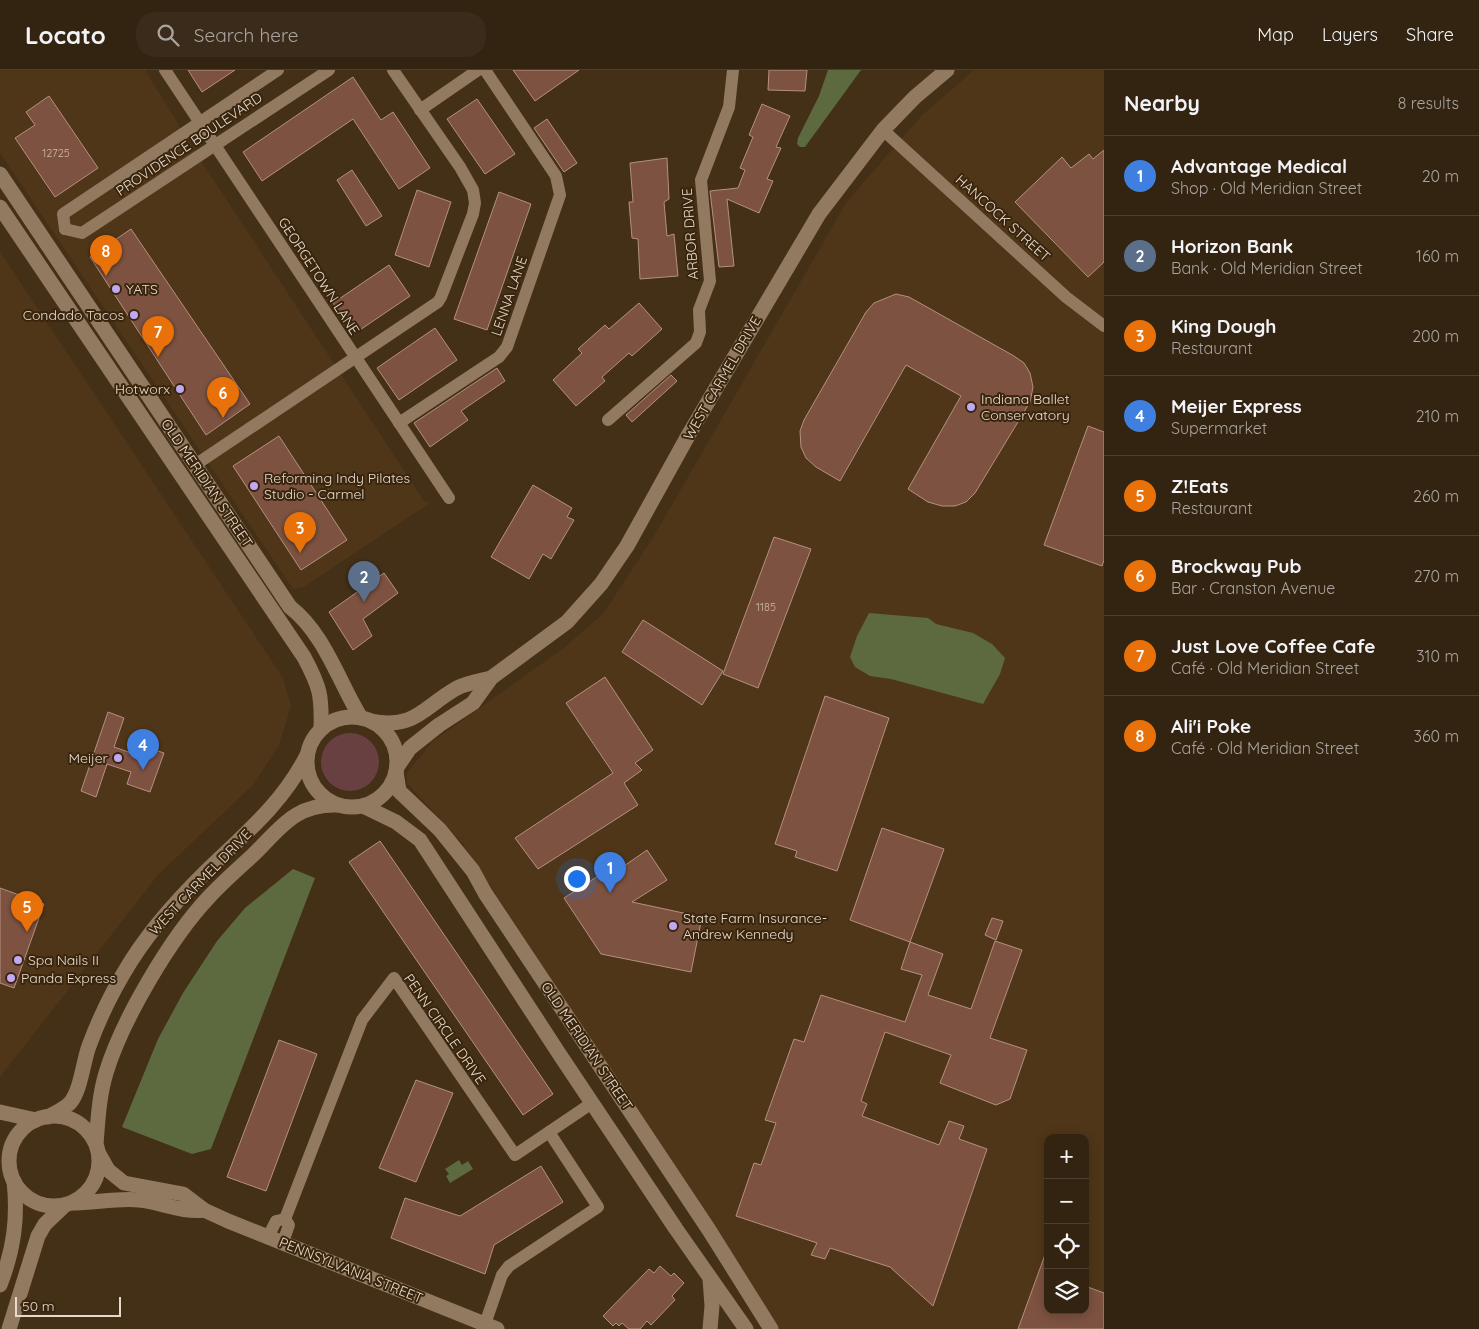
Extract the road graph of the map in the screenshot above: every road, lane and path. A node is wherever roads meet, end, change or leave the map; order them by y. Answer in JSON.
{"nodes":[{"id":1,"x":165,"y":70,"type":"edge"},
{"id":2,"x":278,"y":70,"type":"edge"},
{"id":3,"x":329,"y":70,"type":"edge"},
{"id":4,"x":393,"y":70,"type":"edge"},
{"id":5,"x":478,"y":70,"type":"edge"},
{"id":6,"x":485,"y":70,"type":"edge"},
{"id":7,"x":733,"y":70,"type":"edge"},
{"id":8,"x":947,"y":70,"type":"edge"},
{"id":9,"x":420,"y":110,"type":"junction"},
{"id":10,"x":200,"y":122,"type":"junction"},
{"id":11,"x":883,"y":130,"type":"junction"},
{"id":12,"x":214,"y":144,"type":"junction"},
{"id":13,"x":0,"y":174,"type":"edge"},
{"id":14,"x":0,"y":207,"type":"edge"},
{"id":15,"x":65,"y":229,"type":"junction"},
{"id":16,"x":46,"y":242,"type":"junction"},
{"id":17,"x":1104,"y":326,"type":"edge"},
{"id":18,"x":355,"y":358,"type":"junction"},
{"id":19,"x":608,"y":420,"type":"dead end"},
{"id":20,"x":400,"y":423,"type":"junction"},
{"id":21,"x":195,"y":465,"type":"junction"},
{"id":22,"x":449,"y":498,"type":"dead end"},
{"id":23,"x":491,"y":678,"type":"junction"},
{"id":24,"x":366,"y":719,"type":"junction"},
{"id":25,"x":321,"y":729,"type":"junction"},
{"id":26,"x":307,"y":755,"type":"junction"},
{"id":27,"x":396,"y":769,"type":"junction"},
{"id":28,"x":337,"y":805,"type":"junction"},
{"id":29,"x":363,"y":806,"type":"junction"},
{"id":30,"x":592,"y":1104,"type":"junction"},
{"id":31,"x":0,"y":1112,"type":"edge"},
{"id":32,"x":42,"y":1118,"type":"junction"},
{"id":33,"x":549,"y":1132,"type":"junction"},
{"id":34,"x":0,"y":1140,"type":"edge"},
{"id":35,"x":97,"y":1149,"type":"junction"},
{"id":36,"x":10,"y":1160,"type":"junction"},
{"id":37,"x":14,"y":1181,"type":"junction"},
{"id":38,"x":67,"y":1204,"type":"junction"},
{"id":39,"x":204,"y":1210,"type":"junction"},
{"id":40,"x":276,"y":1240,"type":"junction"},
{"id":41,"x":710,"y":1277,"type":"junction"},
{"id":42,"x":0,"y":1285,"type":"edge"},
{"id":43,"x":491,"y":1327,"type":"edge"},
{"id":44,"x":9,"y":1329,"type":"edge"},
{"id":45,"x":710,"y":1329,"type":"edge"},
{"id":46,"x":746,"y":1329,"type":"edge"},
{"id":47,"x":771,"y":1329,"type":"edge"}],
"edges":[{"from":1,"to":10,"type":"street","name":"GEORGETOWN LANE"},
{"from":2,"to":10,"type":"street","name":"PROVIDENCE BOULEVARD"},
{"from":3,"to":12,"type":"street","name":"PROVIDENCE BOULEVARD"},
{"from":4,"to":9,"type":"street"},
{"from":5,"to":9,"type":"street"},
{"from":6,"to":20,"type":"street","name":"LENNA LANE"},
{"from":7,"to":19,"type":"street","name":"ARBOR DRIVE"},
{"from":8,"to":11,"type":"main road","name":"WEST CARMEL DRIVE"},
{"from":9,"to":18,"type":"street"},
{"from":10,"to":12,"type":"street","name":"GEORGETOWN LANE"},
{"from":10,"to":15,"type":"street","name":"PROVIDENCE BOULEVARD"},
{"from":11,"to":17,"type":"street","name":"HANCOCK STREET"},
{"from":11,"to":23,"type":"main road","name":"WEST CARMEL DRIVE"},
{"from":12,"to":15,"type":"street","name":"PROVIDENCE BOULEVARD"},
{"from":12,"to":18,"type":"street","name":"GEORGETOWN LANE"},
{"from":13,"to":16,"type":"main road","name":"OLD MERIDIAN STREET"},
{"from":14,"to":25,"type":"main road","name":"OLD MERIDIAN STREET"},
{"from":15,"to":16,"type":"street"},
{"from":16,"to":21,"type":"main road","name":"OLD MERIDIAN STREET"},
{"from":18,"to":20,"type":"street","name":"GEORGETOWN LANE"},
{"from":18,"to":21,"type":"street"},
{"from":20,"to":22,"type":"street","name":"GEORGETOWN LANE"},
{"from":21,"to":24,"type":"main road","name":"OLD MERIDIAN STREET"},
{"from":23,"to":24,"type":"main road","name":"WEST CARMEL DRIVE"},
{"from":23,"to":27,"type":"main road","name":"WEST CARMEL DRIVE"},
{"from":24,"to":25,"type":"main road"},
{"from":24,"to":27,"type":"main road"},
{"from":25,"to":26,"type":"main road"},
{"from":26,"to":28,"type":"main road"},
{"from":26,"to":32,"type":"main road","name":"WEST CARMEL DRIVE"},
{"from":27,"to":29,"type":"main road"},
{"from":27,"to":47,"type":"main road","name":"OLD MERIDIAN STREET"},
{"from":28,"to":29,"type":"main road"},
{"from":28,"to":35,"type":"main road","name":"WEST CARMEL DRIVE"},
{"from":29,"to":30,"type":"main road","name":"OLD MERIDIAN STREET"},
{"from":30,"to":33,"type":"street","name":"PENN CIRCLE DRIVE"},
{"from":30,"to":41,"type":"main road","name":"OLD MERIDIAN STREET"},
{"from":31,"to":32,"type":"main road"},
{"from":32,"to":35,"type":"main road"},
{"from":32,"to":36,"type":"main road"},
{"from":33,"to":40,"type":"street","name":"PENN CIRCLE DRIVE"},
{"from":33,"to":43,"type":"street"},
{"from":34,"to":36,"type":"main road"},
{"from":35,"to":38,"type":"main road"},
{"from":35,"to":39,"type":"main road","name":"PENNSYLVANIA STREET"},
{"from":36,"to":37,"type":"main road"},
{"from":37,"to":38,"type":"main road"},
{"from":37,"to":42,"type":"main road"},
{"from":38,"to":39,"type":"main road","name":"PENNSYLVANIA STREET"},
{"from":38,"to":44,"type":"main road"},
{"from":39,"to":40,"type":"main road","name":"PENNSYLVANIA STREET"},
{"from":40,"to":43,"type":"main road","name":"PENNSYLVANIA STREET"},
{"from":41,"to":45,"type":"main road"},
{"from":41,"to":46,"type":"main road","name":"OLD MERIDIAN STREET"}]}
